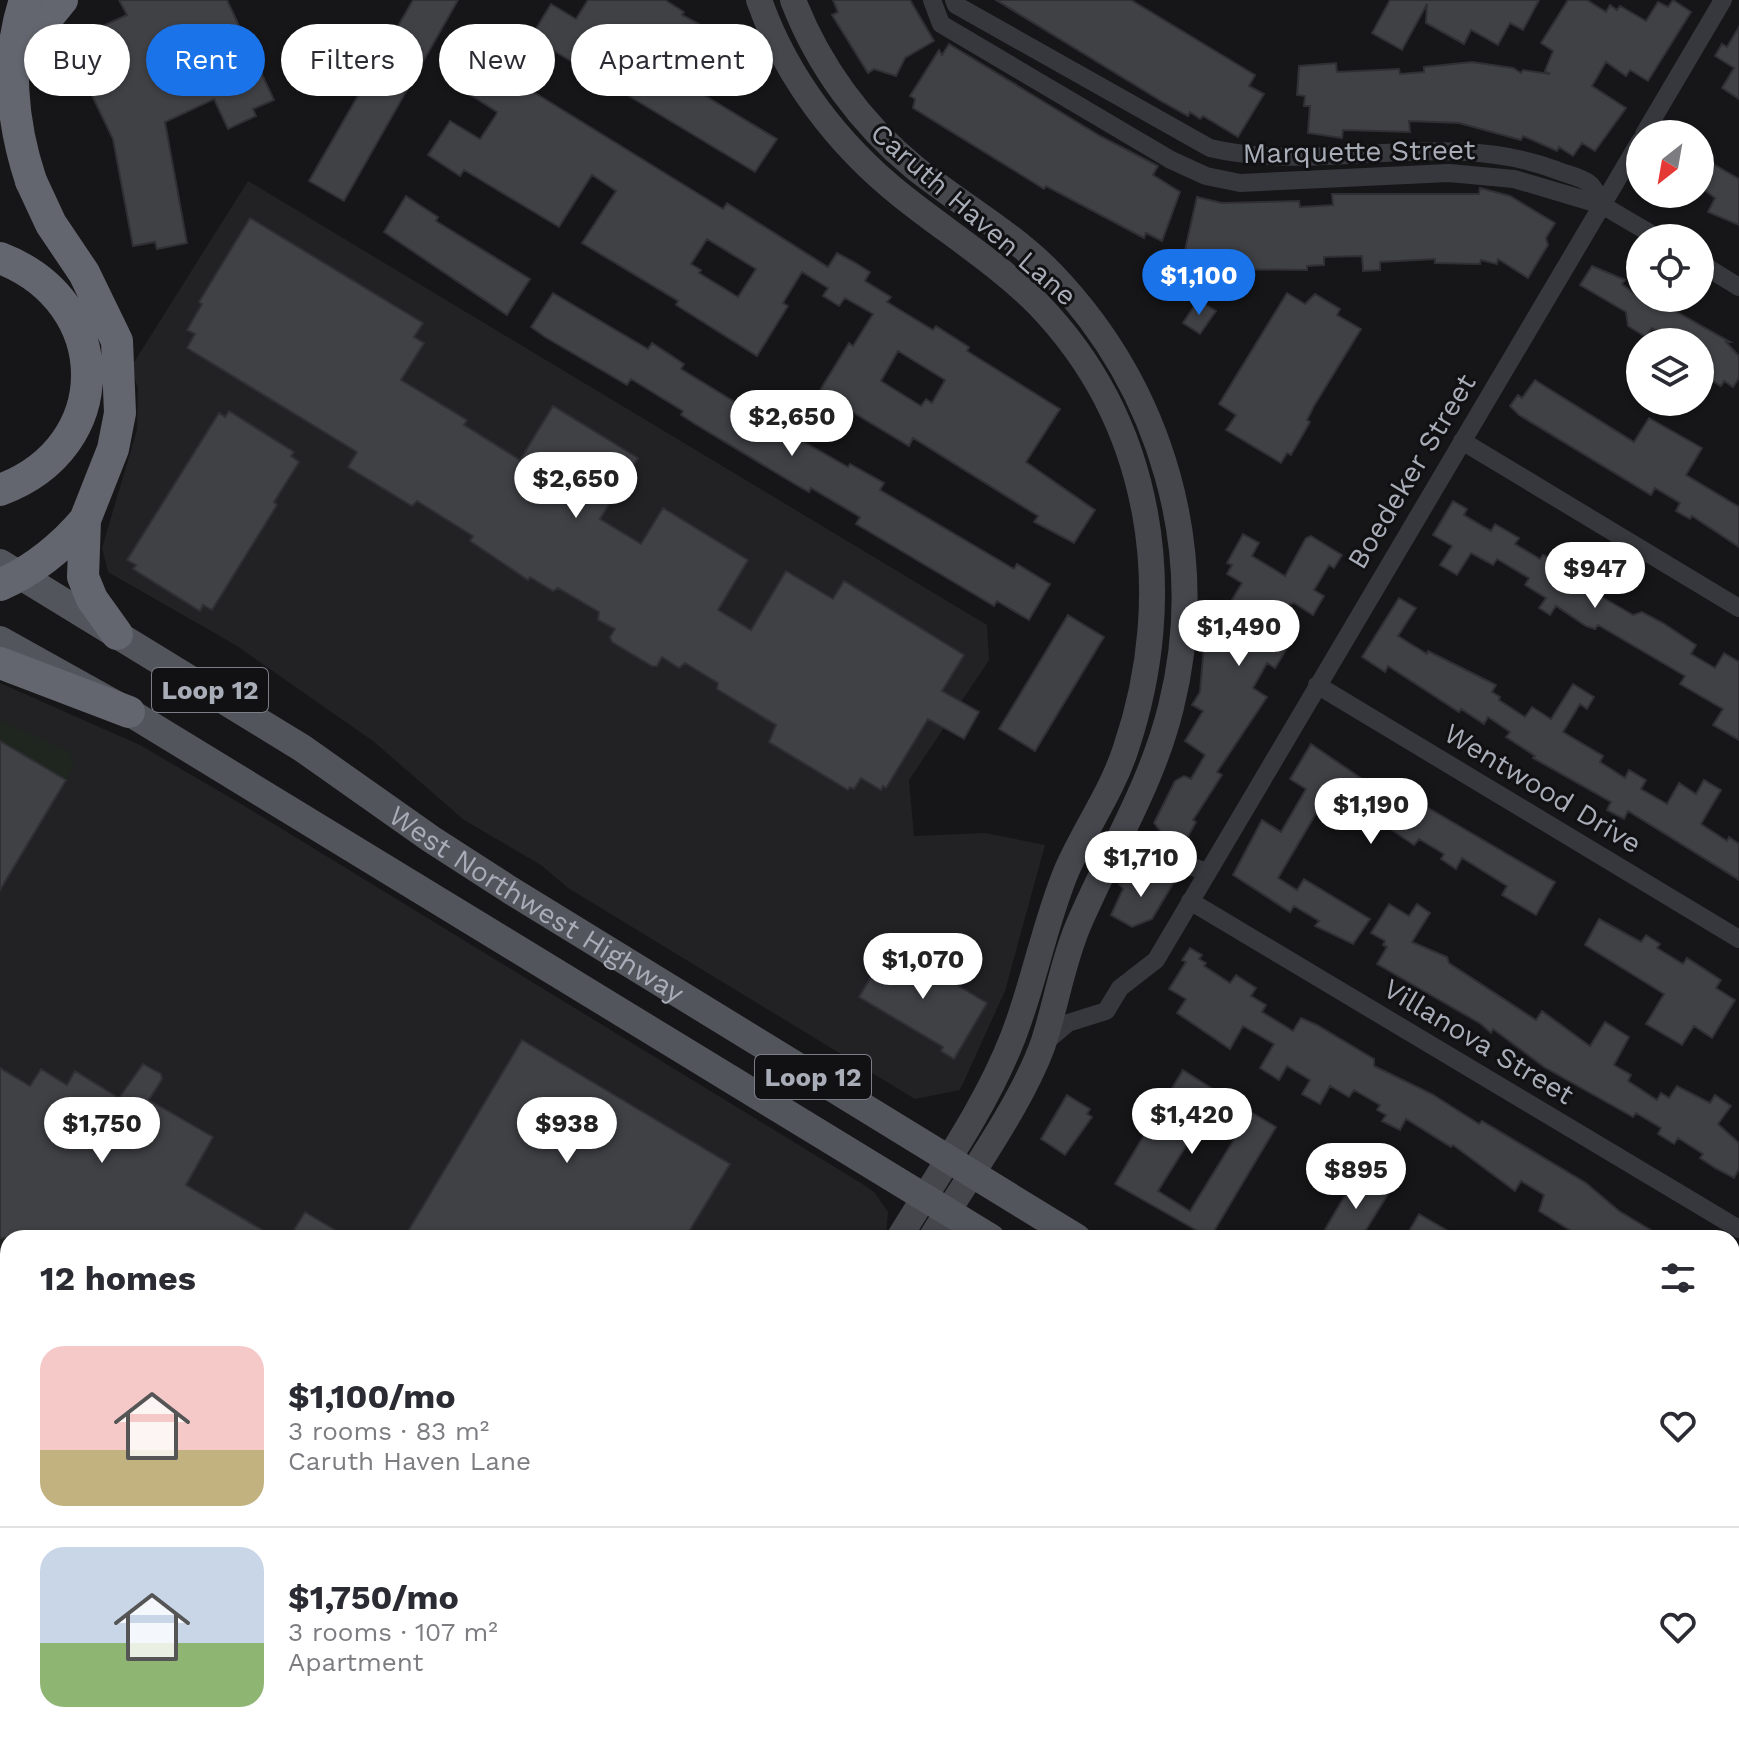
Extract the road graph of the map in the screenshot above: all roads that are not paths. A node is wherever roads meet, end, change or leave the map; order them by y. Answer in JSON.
{"nodes":[{"id":1,"x":25,"y":0,"type":"edge"},
{"id":2,"x":31,"y":0,"type":"edge"},
{"id":3,"x":62,"y":0,"type":"edge"},
{"id":4,"x":759,"y":0,"type":"edge"},
{"id":5,"x":793,"y":0,"type":"edge"},
{"id":6,"x":932,"y":0,"type":"edge"},
{"id":7,"x":954,"y":0,"type":"edge"},
{"id":8,"x":1723,"y":0,"type":"edge"},
{"id":9,"x":0,"y":40,"type":"edge"},
{"id":10,"x":0,"y":75,"type":"edge"},
{"id":11,"x":1127,"y":104,"type":"junction"},
{"id":12,"x":1652,"y":120,"type":"edge"},
{"id":13,"x":1114,"y":126,"type":"junction"},
{"id":14,"x":1287,"y":155,"type":"junction"},
{"id":15,"x":1626,"y":165,"type":"edge"},
{"id":16,"x":914,"y":167,"type":"junction"},
{"id":17,"x":1288,"y":180,"type":"junction"},
{"id":18,"x":899,"y":194,"type":"junction"},
{"id":19,"x":1602,"y":205,"type":"junction"},
{"id":20,"x":1634,"y":224,"type":"edge"},
{"id":21,"x":0,"y":258,"type":"edge"},
{"id":22,"x":1714,"y":272,"type":"edge"},
{"id":23,"x":1739,"y":287,"type":"edge"},
{"id":24,"x":1462,"y":441,"type":"junction"},
{"id":25,"x":0,"y":490,"type":"edge"},
{"id":26,"x":85,"y":520,"type":"junction"},
{"id":27,"x":7,"y":574,"type":"edge"},
{"id":28,"x":1739,"y":608,"type":"edge"},
{"id":29,"x":117,"y":634,"type":"junction"},
{"id":30,"x":0,"y":640,"type":"edge"},
{"id":31,"x":0,"y":663,"type":"edge"},
{"id":32,"x":1317,"y":685,"type":"junction"},
{"id":33,"x":129,"y":712,"type":"junction"},
{"id":34,"x":1098,"y":844,"type":"junction"},
{"id":35,"x":1207,"y":872,"type":"junction"},
{"id":36,"x":1190,"y":901,"type":"junction"},
{"id":37,"x":1739,"y":939,"type":"edge"},
{"id":38,"x":1042,"y":1045,"type":"junction"},
{"id":39,"x":959,"y":1167,"type":"junction"},
{"id":40,"x":935,"y":1205,"type":"junction"},
{"id":41,"x":1739,"y":1229,"type":"edge"},
{"id":42,"x":908,"y":1230,"type":"edge"},
{"id":43,"x":932,"y":1230,"type":"edge"},
{"id":44,"x":977,"y":1230,"type":"edge"},
{"id":45,"x":1064,"y":1230,"type":"edge"}],
"edges":[{"from":1,"to":26,"type":"highway","bridge":true},
{"from":2,"to":9,"type":"main road"},
{"from":3,"to":10,"type":"highway"},
{"from":4,"to":18,"type":"main road","name":"Caruth Haven Lane"},
{"from":5,"to":16,"type":"main road","name":"Caruth Haven Lane"},
{"from":6,"to":13,"type":"street","name":"Marquette Street"},
{"from":7,"to":11,"type":"street","name":"Marquette Street"},
{"from":8,"to":12,"type":"street"},
{"from":11,"to":13,"type":"street"},
{"from":11,"to":14,"type":"street","name":"Marquette Street"},
{"from":13,"to":17,"type":"street","name":"Marquette Street"},
{"from":14,"to":17,"type":"street"},
{"from":14,"to":19,"type":"street","name":"Marquette Street"},
{"from":15,"to":19,"type":"street","name":"Boedeker Street"},
{"from":16,"to":18,"type":"main road"},
{"from":16,"to":34,"type":"main road","name":"Caruth Haven Lane"},
{"from":17,"to":19,"type":"street","name":"Marquette Street"},
{"from":18,"to":34,"type":"main road","name":"Caruth Haven Lane"},
{"from":19,"to":20,"type":"street","name":"Marquette Street"},
{"from":19,"to":24,"type":"street","name":"Boedeker Street"},
{"from":21,"to":25,"type":"highway"},
{"from":22,"to":23,"type":"street"},
{"from":24,"to":28,"type":"street"},
{"from":24,"to":32,"type":"street","name":"Boedeker Street"},
{"from":26,"to":27,"type":"highway"},
{"from":26,"to":29,"type":"highway"},
{"from":27,"to":29,"type":"main road","name":"West Northwest Highway","number":"Loop 12"},
{"from":29,"to":39,"type":"main road","name":"West Northwest Highway","number":"Loop 12"},
{"from":30,"to":33,"type":"main road","name":"West Northwest Highway","number":"Loop 12"},
{"from":31,"to":33,"type":"highway"},
{"from":32,"to":35,"type":"street","name":"Boedeker Street"},
{"from":32,"to":37,"type":"street","name":"Wentwood Drive"},
{"from":33,"to":40,"type":"main road","name":"West Northwest Highway","number":"Loop 12"},
{"from":34,"to":35,"type":"street"},
{"from":34,"to":38,"type":"main road"},
{"from":34,"to":39,"type":"main road","name":"Caruth Haven Lane"},
{"from":35,"to":36,"type":"street","name":"Boedeker Street"},
{"from":36,"to":38,"type":"street","name":"Boedeker Street"},
{"from":36,"to":41,"type":"street","name":"Villanova Street"},
{"from":38,"to":39,"type":"main road"},
{"from":39,"to":40,"type":"main road","name":"Caruth Haven Lane"},
{"from":39,"to":45,"type":"main road","name":"West Northwest Highway","number":"Loop 12"},
{"from":40,"to":42,"type":"main road"},
{"from":40,"to":43,"type":"main road"},
{"from":40,"to":44,"type":"main road","name":"West Northwest Highway","number":"Loop 12"}]}
